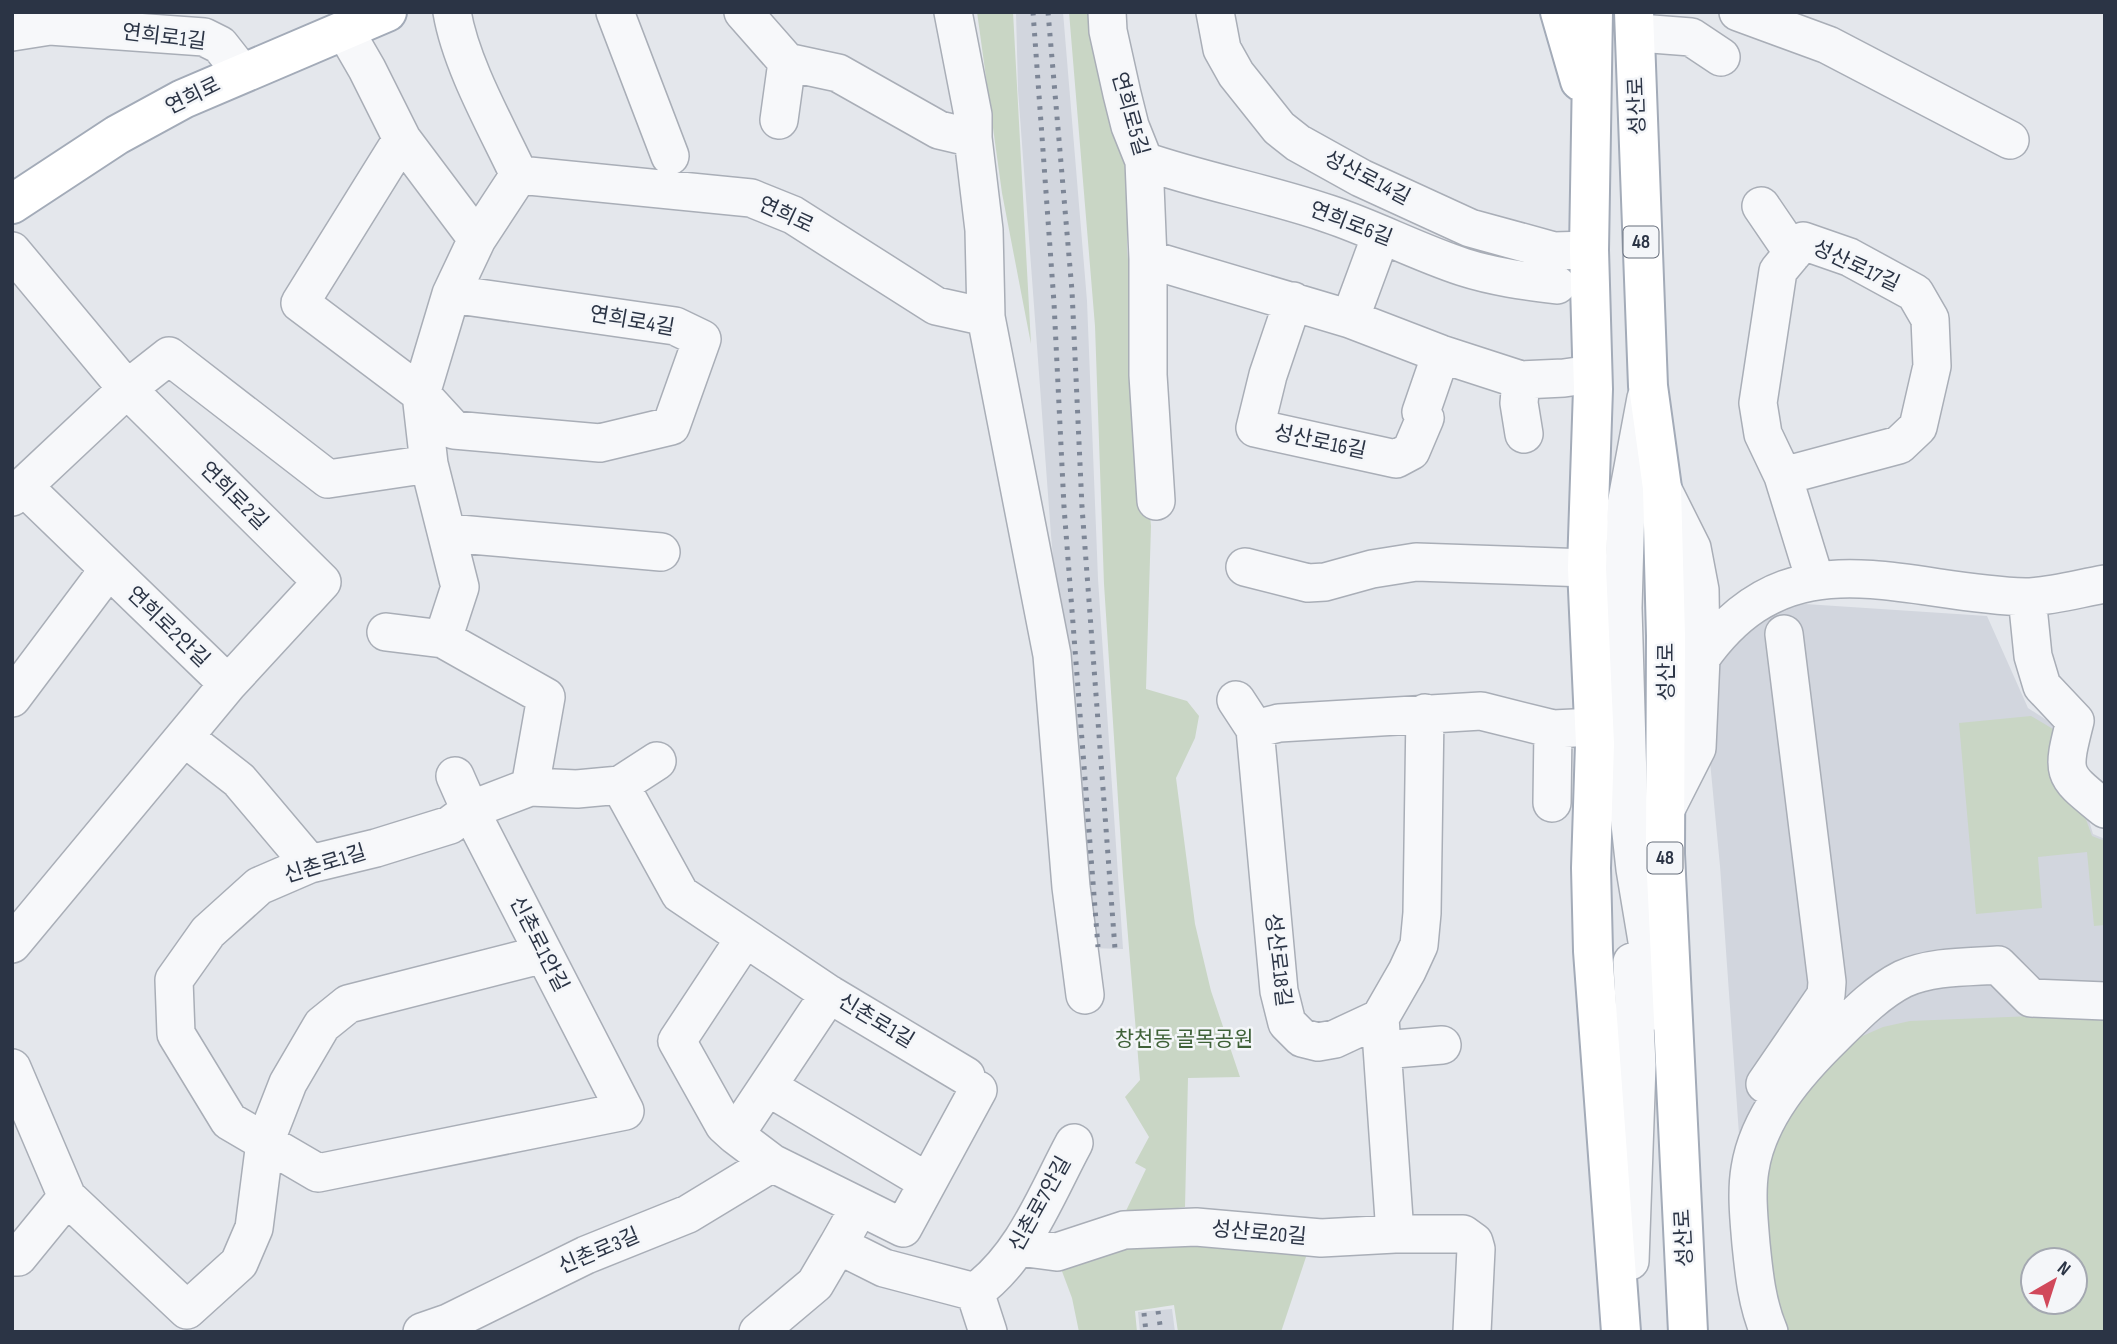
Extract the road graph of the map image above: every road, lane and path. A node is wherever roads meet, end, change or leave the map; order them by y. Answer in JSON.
{"nodes":[{"id":1,"x":452,"y":12,"type":"edge"},
{"id":2,"x":615,"y":12,"type":"edge"},
{"id":3,"x":743,"y":12,"type":"edge"},
{"id":4,"x":953,"y":12,"type":"edge"},
{"id":5,"x":1107,"y":12,"type":"edge"},
{"id":6,"x":1215,"y":12,"type":"edge"},
{"id":7,"x":1560,"y":12,"type":"edge"},
{"id":8,"x":1593,"y":12,"type":"edge"},
{"id":9,"x":1744,"y":13,"type":"edge"},
{"id":10,"x":364,"y":19,"type":"edge"},
{"id":11,"x":71,"y":20,"type":"edge"},
{"id":12,"x":1647,"y":20,"type":"edge"},
{"id":13,"x":169,"y":24,"type":"edge"},
{"id":14,"x":12,"y":32,"type":"edge"},
{"id":15,"x":1721,"y":57,"type":"dead end"},
{"id":16,"x":788,"y":62,"type":"junction"},
{"id":17,"x":242,"y":72,"type":"junction"},
{"id":18,"x":1591,"y":115,"type":"junction"},
{"id":19,"x":779,"y":120,"type":"dead end"},
{"id":20,"x":972,"y":138,"type":"junction"},
{"id":21,"x":402,"y":139,"type":"junction"},
{"id":22,"x":2010,"y":140,"type":"dead end"},
{"id":23,"x":670,"y":156,"type":"dead end"},
{"id":24,"x":1144,"y":161,"type":"junction"},
{"id":25,"x":519,"y":175,"type":"junction"},
{"id":26,"x":12,"y":204,"type":"edge"},
{"id":27,"x":1761,"y":206,"type":"dead end"},
{"id":28,"x":1381,"y":235,"type":"junction"},
{"id":29,"x":477,"y":239,"type":"junction"},
{"id":30,"x":1589,"y":250,"type":"junction"},
{"id":31,"x":12,"y":251,"type":"edge"},
{"id":32,"x":1793,"y":253,"type":"junction"},
{"id":33,"x":1148,"y":259,"type":"junction"},
{"id":34,"x":1557,"y":285,"type":"dead end"},
{"id":35,"x":451,"y":294,"type":"junction"},
{"id":36,"x":1293,"y":301,"type":"junction"},
{"id":37,"x":986,"y":317,"type":"junction"},
{"id":38,"x":1350,"y":319,"type":"junction"},
{"id":39,"x":1441,"y":354,"type":"junction"},
{"id":40,"x":1592,"y":374,"type":"junction"},
{"id":41,"x":1521,"y":380,"type":"junction"},
{"id":42,"x":1648,"y":386,"type":"junction"},
{"id":43,"x":127,"y":389,"type":"junction"},
{"id":44,"x":421,"y":394,"type":"junction"},
{"id":45,"x":1524,"y":434,"type":"dead end"},
{"id":46,"x":429,"y":464,"type":"junction"},
{"id":47,"x":1783,"y":476,"type":"junction"},
{"id":48,"x":1662,"y":488,"type":"junction"},
{"id":49,"x":17,"y":491,"type":"edge"},
{"id":50,"x":1156,"y":502,"type":"dead end"},
{"id":51,"x":448,"y":533,"type":"junction"},
{"id":52,"x":661,"y":552,"type":"dead end"},
{"id":53,"x":1245,"y":568,"type":"dead end"},
{"id":54,"x":1587,"y":568,"type":"junction"},
{"id":55,"x":108,"y":570,"type":"junction"},
{"id":56,"x":1815,"y":580,"type":"junction"},
{"id":57,"x":2105,"y":584,"type":"edge"},
{"id":58,"x":2027,"y":597,"type":"junction"},
{"id":59,"x":386,"y":632,"type":"dead end"},
{"id":60,"x":1784,"y":634,"type":"dead end"},
{"id":61,"x":443,"y":639,"type":"junction"},
{"id":62,"x":1701,"y":658,"type":"junction"},
{"id":63,"x":228,"y":684,"type":"junction"},
{"id":64,"x":12,"y":698,"type":"edge"},
{"id":65,"x":1425,"y":713,"type":"junction"},
{"id":66,"x":1553,"y":729,"type":"junction"},
{"id":67,"x":1595,"y":736,"type":"junction"},
{"id":68,"x":184,"y":737,"type":"junction"},
{"id":69,"x":657,"y":761,"type":"dead end"},
{"id":70,"x":455,"y":776,"type":"dead end"},
{"id":71,"x":620,"y":785,"type":"junction"},
{"id":72,"x":530,"y":788,"type":"junction"},
{"id":73,"x":1552,"y":803,"type":"dead end"},
{"id":74,"x":1666,"y":808,"type":"junction"},
{"id":75,"x":2105,"y":809,"type":"edge"},
{"id":76,"x":470,"y":810,"type":"junction"},
{"id":77,"x":310,"y":864,"type":"junction"},
{"id":78,"x":745,"y":938,"type":"junction"},
{"id":79,"x":12,"y":944,"type":"edge"},
{"id":80,"x":544,"y":954,"type":"junction"},
{"id":81,"x":829,"y":994,"type":"junction"},
{"id":82,"x":1085,"y":995,"type":"dead end"},
{"id":83,"x":2105,"y":1001,"type":"edge"},
{"id":84,"x":1381,"y":1034,"type":"junction"},
{"id":85,"x":1674,"y":1036,"type":"junction"},
{"id":86,"x":1441,"y":1045,"type":"dead end"},
{"id":87,"x":12,"y":1069,"type":"edge"},
{"id":88,"x":768,"y":1087,"type":"junction"},
{"id":89,"x":1776,"y":1105,"type":"junction"},
{"id":90,"x":625,"y":1111,"type":"joint"},
{"id":91,"x":735,"y":1135,"type":"junction"},
{"id":92,"x":264,"y":1142,"type":"junction"},
{"id":93,"x":1074,"y":1143,"type":"dead end"},
{"id":94,"x":772,"y":1163,"type":"junction"},
{"id":95,"x":926,"y":1181,"type":"junction"},
{"id":96,"x":67,"y":1197,"type":"junction"},
{"id":97,"x":859,"y":1208,"type":"junction"},
{"id":98,"x":1395,"y":1234,"type":"junction"},
{"id":99,"x":838,"y":1245,"type":"junction"},
{"id":100,"x":1019,"y":1247,"type":"junction"},
{"id":101,"x":12,"y":1257,"type":"edge"},
{"id":102,"x":975,"y":1292,"type":"junction"},
{"id":103,"x":193,"y":1321,"type":"edge"},
{"id":104,"x":422,"y":1332,"type":"edge"},
{"id":105,"x":758,"y":1332,"type":"edge"},
{"id":106,"x":988,"y":1332,"type":"edge"},
{"id":107,"x":1472,"y":1332,"type":"edge"},
{"id":108,"x":1621,"y":1332,"type":"edge"},
{"id":109,"x":1627,"y":1332,"type":"edge"},
{"id":110,"x":1688,"y":1332,"type":"edge"},
{"id":111,"x":1769,"y":1332,"type":"edge"}],
"edges":[{"from":1,"to":25,"type":"street"},
{"from":2,"to":23,"type":"street"},
{"from":3,"to":16,"type":"street"},
{"from":4,"to":20,"type":"street"},
{"from":5,"to":24,"type":"street","name":"연희로5길"},
{"from":6,"to":30,"type":"street","name":"성산로14길"},
{"from":7,"to":18,"type":"main road"},
{"from":8,"to":18,"type":"main road"},
{"from":9,"to":22,"type":"street"},
{"from":10,"to":17,"type":"main road","name":"연희로"},
{"from":10,"to":21,"type":"street"},
{"from":11,"to":13,"type":"street","name":"연희로1길"},
{"from":11,"to":14,"type":"street","name":"연희로1길"},
{"from":12,"to":15,"type":"street"},
{"from":12,"to":42,"type":"main road","name":"성산로","number":"48"},
{"from":13,"to":17,"type":"street","name":"연희로1길"},
{"from":16,"to":19,"type":"street"},
{"from":16,"to":20,"type":"street"},
{"from":17,"to":26,"type":"main road","name":"연희로"},
{"from":18,"to":30,"type":"main road"},
{"from":20,"to":37,"type":"street"},
{"from":21,"to":29,"type":"street"},
{"from":21,"to":44,"type":"street","name":"연희로4길"},
{"from":24,"to":28,"type":"street","name":"연희로6길"},
{"from":24,"to":33,"type":"street","name":"연희로5길"},
{"from":25,"to":29,"type":"street"},
{"from":25,"to":37,"type":"street","name":"연희로"},
{"from":27,"to":32,"type":"street"},
{"from":28,"to":34,"type":"street","name":"연희로6길"},
{"from":28,"to":38,"type":"street"},
{"from":29,"to":35,"type":"street"},
{"from":30,"to":40,"type":"main road"},
{"from":31,"to":43,"type":"street","name":"연희로2길"},
{"from":32,"to":47,"type":"street","name":"성산로17길"},
{"from":32,"to":47,"type":"street","name":"성산로17길"},
{"from":33,"to":36,"type":"street"},
{"from":33,"to":50,"type":"street"},
{"from":35,"to":44,"type":"street"},
{"from":35,"to":44,"type":"street","name":"연희로4길"},
{"from":36,"to":38,"type":"street"},
{"from":36,"to":39,"type":"street","name":"성산로16길"},
{"from":37,"to":82,"type":"street"},
{"from":38,"to":39,"type":"street"},
{"from":39,"to":41,"type":"street"},
{"from":40,"to":41,"type":"street"},
{"from":40,"to":54,"type":"main road"},
{"from":41,"to":45,"type":"street"},
{"from":42,"to":48,"type":"main road","name":"성산로","number":"48"},
{"from":42,"to":85,"type":"street"},
{"from":43,"to":46,"type":"street"},
{"from":43,"to":49,"type":"street","name":"연희로2안길"},
{"from":43,"to":63,"type":"street","name":"연희로2길"},
{"from":44,"to":46,"type":"street"},
{"from":46,"to":51,"type":"street"},
{"from":47,"to":56,"type":"street","name":"성산로17길"},
{"from":48,"to":62,"type":"street"},
{"from":48,"to":74,"type":"main road","name":"성산로","number":"48"},
{"from":49,"to":55,"type":"street","name":"연희로2안길"},
{"from":51,"to":52,"type":"street"},
{"from":51,"to":61,"type":"street"},
{"from":53,"to":54,"type":"street"},
{"from":54,"to":67,"type":"main road"},
{"from":55,"to":63,"type":"street","name":"연희로2안길"},
{"from":55,"to":64,"type":"street","name":"연희로2안길"},
{"from":56,"to":58,"type":"street"},
{"from":56,"to":62,"type":"street"},
{"from":57,"to":58,"type":"street"},
{"from":58,"to":75,"type":"street"},
{"from":59,"to":61,"type":"street"},
{"from":60,"to":89,"type":"street"},
{"from":61,"to":72,"type":"street"},
{"from":62,"to":74,"type":"street"},
{"from":63,"to":68,"type":"street","name":"연희로2길"},
{"from":65,"to":66,"type":"street","name":"성산로18길"},
{"from":65,"to":84,"type":"street"},
{"from":65,"to":84,"type":"street","name":"성산로18길"},
{"from":66,"to":67,"type":"street","name":"성산로18길"},
{"from":66,"to":73,"type":"street"},
{"from":67,"to":108,"type":"main road"},
{"from":67,"to":109,"type":"street"},
{"from":68,"to":77,"type":"street"},
{"from":68,"to":79,"type":"street","name":"연희로2길"},
{"from":69,"to":71,"type":"street","name":"신촌로1길"},
{"from":70,"to":76,"type":"street","name":"신촌로1안길"},
{"from":71,"to":72,"type":"street","name":"신촌로1길"},
{"from":71,"to":78,"type":"street","name":"신촌로1길"},
{"from":72,"to":76,"type":"street","name":"신촌로1길"},
{"from":74,"to":85,"type":"main road","name":"성산로","number":"48"},
{"from":76,"to":77,"type":"street","name":"신촌로1길"},
{"from":76,"to":80,"type":"street","name":"신촌로1안길"},
{"from":77,"to":92,"type":"street","name":"신촌로1길"},
{"from":78,"to":81,"type":"street","name":"신촌로1길"},
{"from":78,"to":91,"type":"street"},
{"from":80,"to":90,"type":"street","name":"신촌로1안길"},
{"from":80,"to":92,"type":"street"},
{"from":81,"to":88,"type":"street"},
{"from":81,"to":95,"type":"street","name":"신촌로1길"},
{"from":83,"to":89,"type":"street"},
{"from":84,"to":86,"type":"street"},
{"from":84,"to":98,"type":"street"},
{"from":85,"to":110,"type":"main road","name":"성산로","number":"48"},
{"from":87,"to":96,"type":"street"},
{"from":88,"to":91,"type":"street"},
{"from":88,"to":95,"type":"street"},
{"from":89,"to":111,"type":"street"},
{"from":90,"to":92,"type":"street","name":"신촌로1길"},
{"from":91,"to":94,"type":"street"},
{"from":92,"to":103,"type":"street"},
{"from":93,"to":100,"type":"street","name":"신촌로7안길"},
{"from":94,"to":97,"type":"street"},
{"from":94,"to":104,"type":"street","name":"신촌로3길"},
{"from":95,"to":97,"type":"street"},
{"from":96,"to":101,"type":"street"},
{"from":96,"to":103,"type":"street"},
{"from":97,"to":99,"type":"street"},
{"from":98,"to":100,"type":"street","name":"성산로20길"},
{"from":98,"to":107,"type":"street","name":"성산로20길"},
{"from":99,"to":102,"type":"street"},
{"from":99,"to":105,"type":"street"},
{"from":100,"to":102,"type":"street","name":"신촌로7안길"},
{"from":102,"to":106,"type":"street"}]}
